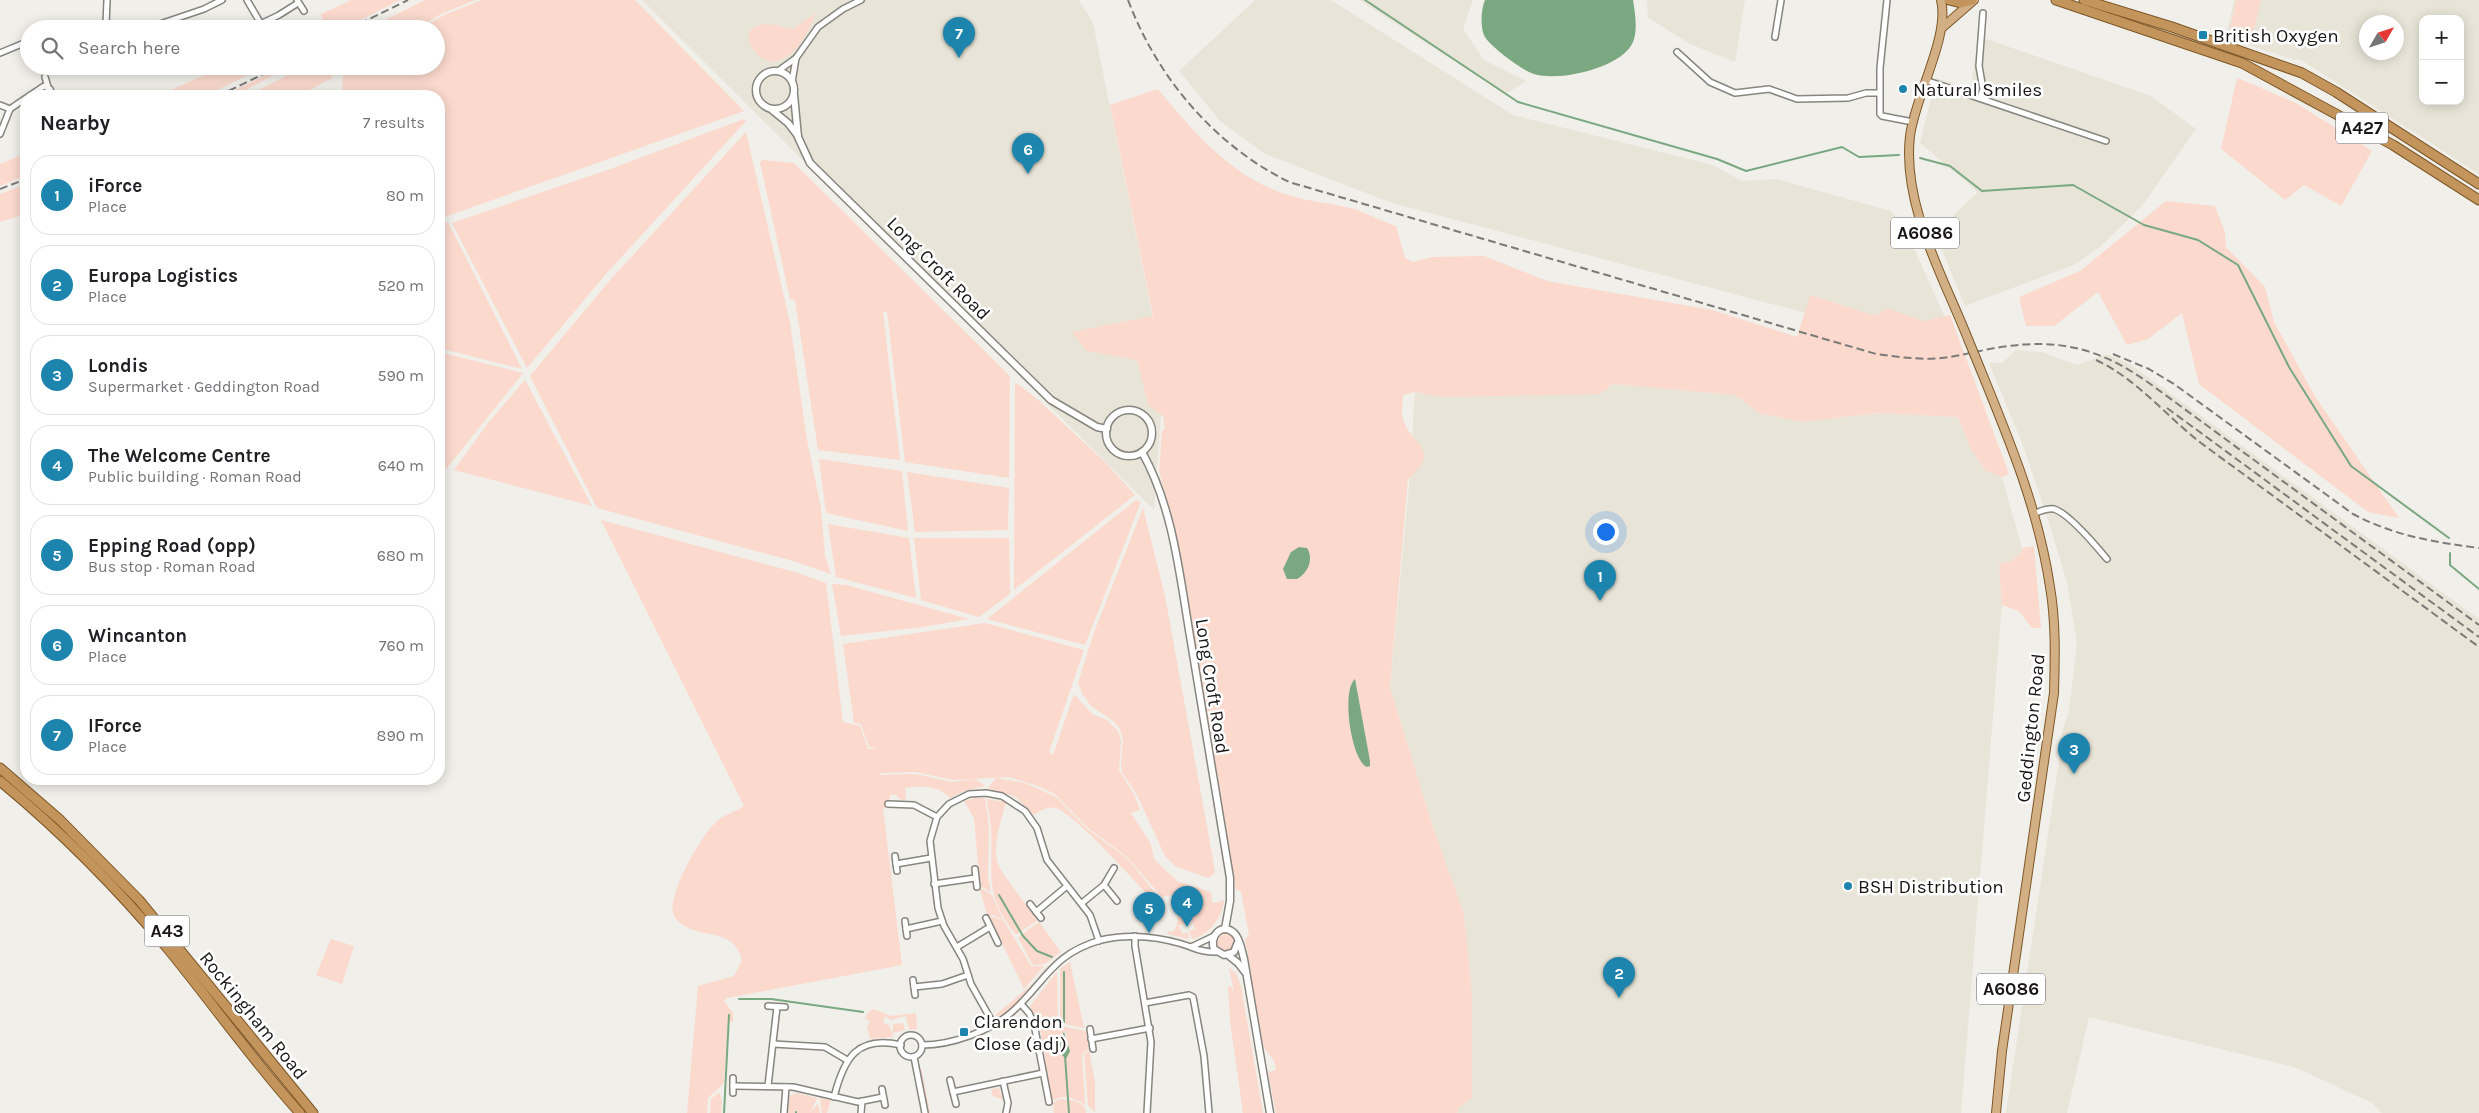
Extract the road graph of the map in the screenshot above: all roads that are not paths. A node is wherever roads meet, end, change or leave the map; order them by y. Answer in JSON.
{"nodes":[{"id":1,"x":107,"y":0,"type":"edge"},
{"id":2,"x":220,"y":0,"type":"edge"},
{"id":3,"x":247,"y":0,"type":"edge"},
{"id":4,"x":861,"y":0,"type":"edge"},
{"id":5,"x":1781,"y":0,"type":"edge"},
{"id":6,"x":1887,"y":0,"type":"edge"},
{"id":7,"x":1941,"y":0,"type":"edge"},
{"id":8,"x":1949,"y":0,"type":"edge"},
{"id":9,"x":1973,"y":0,"type":"edge"},
{"id":10,"x":2056,"y":0,"type":"edge"},
{"id":11,"x":2084,"y":0,"type":"edge"},
{"id":12,"x":297,"y":1,"type":"edge"},
{"id":13,"x":304,"y":11,"type":"dead end"},
{"id":14,"x":1983,"y":13,"type":"dead end"},
{"id":15,"x":106,"y":20,"type":"edge"},
{"id":16,"x":172,"y":20,"type":"edge"},
{"id":17,"x":259,"y":20,"type":"edge"},
{"id":18,"x":267,"y":20,"type":"edge"},
{"id":19,"x":1943,"y":27,"type":"junction"},
{"id":20,"x":1774,"y":37,"type":"dead end"},
{"id":21,"x":20,"y":45,"type":"edge"},
{"id":22,"x":1677,"y":52,"type":"dead end"},
{"id":23,"x":0,"y":54,"type":"edge"},
{"id":24,"x":796,"y":58,"type":"junction"},
{"id":25,"x":778,"y":71,"type":"junction"},
{"id":26,"x":45,"y":77,"type":"dead end"},
{"id":27,"x":1925,"y":80,"type":"junction"},
{"id":28,"x":792,"y":82,"type":"junction"},
{"id":29,"x":48,"y":87,"type":"junction"},
{"id":30,"x":38,"y":90,"type":"edge"},
{"id":31,"x":50,"y":90,"type":"edge"},
{"id":32,"x":1879,"y":93,"type":"junction"},
{"id":33,"x":794,"y":95,"type":"junction"},
{"id":34,"x":1980,"y":98,"type":"junction"},
{"id":35,"x":20,"y":102,"type":"edge"},
{"id":36,"x":0,"y":105,"type":"edge"},
{"id":37,"x":10,"y":109,"type":"junction"},
{"id":38,"x":771,"y":109,"type":"junction"},
{"id":39,"x":1913,"y":122,"type":"junction"},
{"id":40,"x":0,"y":134,"type":"edge"},
{"id":41,"x":798,"y":137,"type":"junction"},
{"id":42,"x":2106,"y":140,"type":"dead end"},
{"id":43,"x":2479,"y":184,"type":"edge"},
{"id":44,"x":2479,"y":200,"type":"edge"},
{"id":45,"x":1106,"y":429,"type":"junction"},
{"id":46,"x":1142,"y":452,"type":"junction"},
{"id":47,"x":2035,"y":513,"type":"junction"},
{"id":48,"x":2107,"y":559,"type":"dead end"},
{"id":49,"x":0,"y":768,"type":"edge"},
{"id":50,"x":0,"y":781,"type":"edge"},
{"id":51,"x":894,"y":796,"type":"dead end"},
{"id":52,"x":894,"y":803,"type":"junction"},
{"id":53,"x":888,"y":804,"type":"dead end"},
{"id":54,"x":937,"y":817,"type":"junction"},
{"id":55,"x":895,"y":856,"type":"dead end"},
{"id":56,"x":931,"y":858,"type":"junction"},
{"id":57,"x":896,"y":864,"type":"junction"},
{"id":58,"x":1114,"y":868,"type":"dead end"},
{"id":59,"x":975,"y":869,"type":"dead end"},
{"id":60,"x":897,"y":871,"type":"dead end"},
{"id":61,"x":976,"y":878,"type":"junction"},
{"id":62,"x":934,"y":884,"type":"junction"},
{"id":63,"x":1104,"y":885,"type":"junction"},
{"id":64,"x":1067,"y":886,"type":"junction"},
{"id":65,"x":977,"y":887,"type":"dead end"},
{"id":66,"x":1117,"y":900,"type":"dead end"},
{"id":67,"x":1082,"y":903,"type":"junction"},
{"id":68,"x":1030,"y":904,"type":"dead end"},
{"id":69,"x":1036,"y":912,"type":"junction"},
{"id":70,"x":986,"y":918,"type":"dead end"},
{"id":71,"x":1041,"y":918,"type":"dead end"},
{"id":72,"x":905,"y":921,"type":"dead end"},
{"id":73,"x":942,"y":921,"type":"junction"},
{"id":74,"x":990,"y":927,"type":"junction"},
{"id":75,"x":906,"y":929,"type":"junction"},
{"id":76,"x":1225,"y":929,"type":"junction"},
{"id":77,"x":907,"y":936,"type":"dead end"},
{"id":78,"x":1135,"y":936,"type":"junction"},
{"id":79,"x":1214,"y":936,"type":"junction"},
{"id":80,"x":1099,"y":941,"type":"junction"},
{"id":81,"x":1238,"y":942,"type":"junction"},
{"id":82,"x":998,"y":943,"type":"dead end"},
{"id":83,"x":957,"y":947,"type":"junction"},
{"id":84,"x":1191,"y":947,"type":"junction"},
{"id":85,"x":1216,"y":952,"type":"junction"},
{"id":86,"x":1228,"y":955,"type":"junction"},
{"id":87,"x":1245,"y":973,"type":"junction"},
{"id":88,"x":968,"y":975,"type":"junction"},
{"id":89,"x":913,"y":980,"type":"dead end"},
{"id":90,"x":914,"y":987,"type":"junction"},
{"id":91,"x":915,"y":994,"type":"dead end"},
{"id":92,"x":1145,"y":1003,"type":"junction"},
{"id":93,"x":1021,"y":1004,"type":"junction"},
{"id":94,"x":768,"y":1006,"type":"dead end"},
{"id":95,"x":777,"y":1007,"type":"junction"},
{"id":96,"x":785,"y":1007,"type":"dead end"},
{"id":97,"x":994,"y":1025,"type":"junction"},
{"id":98,"x":1150,"y":1028,"type":"junction"},
{"id":99,"x":1090,"y":1029,"type":"dead end"},
{"id":100,"x":1091,"y":1040,"type":"junction"},
{"id":101,"x":773,"y":1044,"type":"junction"},
{"id":102,"x":900,"y":1045,"type":"junction"},
{"id":103,"x":922,"y":1045,"type":"junction"},
{"id":104,"x":1093,"y":1049,"type":"dead end"},
{"id":105,"x":914,"y":1057,"type":"junction"},
{"id":106,"x":847,"y":1060,"type":"junction"},
{"id":107,"x":1043,"y":1073,"type":"junction"},
{"id":108,"x":733,"y":1078,"type":"dead end"},
{"id":109,"x":950,"y":1080,"type":"dead end"},
{"id":110,"x":1003,"y":1082,"type":"junction"},
{"id":111,"x":733,"y":1086,"type":"junction"},
{"id":112,"x":768,"y":1086,"type":"junction"},
{"id":113,"x":786,"y":1087,"type":"junction"},
{"id":114,"x":882,"y":1090,"type":"dead end"},
{"id":115,"x":953,"y":1092,"type":"junction"},
{"id":116,"x":733,"y":1093,"type":"dead end"},
{"id":117,"x":834,"y":1096,"type":"junction"},
{"id":118,"x":883,"y":1097,"type":"junction"},
{"id":119,"x":862,"y":1101,"type":"junction"},
{"id":120,"x":1049,"y":1102,"type":"dead end"},
{"id":121,"x":956,"y":1104,"type":"dead end"},
{"id":122,"x":885,"y":1105,"type":"dead end"},
{"id":123,"x":300,"y":1113,"type":"edge"},
{"id":124,"x":314,"y":1113,"type":"edge"},
{"id":125,"x":784,"y":1113,"type":"edge"},
{"id":126,"x":862,"y":1113,"type":"edge"},
{"id":127,"x":925,"y":1113,"type":"edge"},
{"id":128,"x":1006,"y":1113,"type":"edge"},
{"id":129,"x":1147,"y":1113,"type":"edge"},
{"id":130,"x":1209,"y":1113,"type":"edge"},
{"id":131,"x":1270,"y":1113,"type":"edge"},
{"id":132,"x":1996,"y":1113,"type":"edge"}],
"edges":[{"from":1,"to":15,"type":"street"},
{"from":2,"to":16,"type":"street"},
{"from":3,"to":17,"type":"street"},
{"from":4,"to":24,"type":"street"},
{"from":5,"to":20,"type":"street"},
{"from":6,"to":32,"type":"street"},
{"from":7,"to":19,"type":"main road","number":"A6086"},
{"from":8,"to":9,"type":"highway"},
{"from":9,"to":19,"type":"main road"},
{"from":10,"to":44,"type":"highway","number":"A427"},
{"from":11,"to":43,"type":"highway","number":"A427"},
{"from":12,"to":13,"type":"street"},
{"from":12,"to":18,"type":"street"},
{"from":14,"to":34,"type":"street"},
{"from":19,"to":27,"type":"main road","number":"A6086"},
{"from":21,"to":23,"type":"street"},
{"from":22,"to":32,"type":"street"},
{"from":24,"to":25,"type":"street"},
{"from":24,"to":28,"type":"street"},
{"from":25,"to":28,"type":"street"},
{"from":25,"to":38,"type":"street"},
{"from":26,"to":29,"type":"street"},
{"from":27,"to":34,"type":"street"},
{"from":27,"to":39,"type":"main road","number":"A6086"},
{"from":28,"to":33,"type":"street"},
{"from":29,"to":30,"type":"street"},
{"from":29,"to":31,"type":"street"},
{"from":32,"to":39,"type":"street"},
{"from":33,"to":38,"type":"street"},
{"from":33,"to":41,"type":"street","name":"Long Croft Road"},
{"from":34,"to":42,"type":"street"},
{"from":35,"to":37,"type":"street"},
{"from":36,"to":37,"type":"street"},
{"from":37,"to":40,"type":"street"},
{"from":38,"to":41,"type":"street"},
{"from":39,"to":47,"type":"main road","name":"Geddington Road","number":"A6086","bridge":true},
{"from":41,"to":45,"type":"street","name":"Long Croft Road"},
{"from":45,"to":46,"type":"street"},
{"from":45,"to":46,"type":"street"},
{"from":46,"to":76,"type":"street","name":"Long Croft Road"},
{"from":47,"to":48,"type":"street"},
{"from":47,"to":132,"type":"main road","name":"Geddington Road","number":"A6086"},
{"from":49,"to":124,"type":"highway","name":"Rockingham Road","number":"A43"},
{"from":50,"to":123,"type":"highway","name":"Rockingham Road","number":"A43"},
{"from":51,"to":52,"type":"street"},
{"from":52,"to":53,"type":"street"},
{"from":52,"to":54,"type":"street"},
{"from":54,"to":56,"type":"street"},
{"from":54,"to":64,"type":"street"},
{"from":55,"to":57,"type":"street"},
{"from":56,"to":57,"type":"street"},
{"from":56,"to":62,"type":"street"},
{"from":57,"to":60,"type":"street"},
{"from":58,"to":63,"type":"street"},
{"from":59,"to":61,"type":"street"},
{"from":61,"to":62,"type":"street"},
{"from":61,"to":65,"type":"street"},
{"from":62,"to":73,"type":"street"},
{"from":63,"to":66,"type":"street"},
{"from":63,"to":67,"type":"street"},
{"from":64,"to":67,"type":"street"},
{"from":64,"to":69,"type":"street"},
{"from":67,"to":80,"type":"street"},
{"from":68,"to":69,"type":"street"},
{"from":69,"to":71,"type":"street"},
{"from":70,"to":74,"type":"street"},
{"from":72,"to":75,"type":"street"},
{"from":73,"to":75,"type":"street"},
{"from":73,"to":83,"type":"street"},
{"from":74,"to":82,"type":"street"},
{"from":74,"to":83,"type":"street"},
{"from":75,"to":77,"type":"street"},
{"from":76,"to":79,"type":"street"},
{"from":76,"to":81,"type":"street"},
{"from":78,"to":80,"type":"street"},
{"from":78,"to":84,"type":"street"},
{"from":78,"to":92,"type":"street"},
{"from":79,"to":84,"type":"street"},
{"from":79,"to":85,"type":"street"},
{"from":80,"to":93,"type":"street"},
{"from":81,"to":86,"type":"street"},
{"from":81,"to":87,"type":"street"},
{"from":83,"to":88,"type":"street"},
{"from":84,"to":85,"type":"street"},
{"from":85,"to":86,"type":"street"},
{"from":86,"to":87,"type":"street"},
{"from":87,"to":131,"type":"street"},
{"from":88,"to":90,"type":"street"},
{"from":88,"to":97,"type":"street"},
{"from":89,"to":90,"type":"street"},
{"from":90,"to":91,"type":"street"},
{"from":92,"to":98,"type":"street"},
{"from":92,"to":130,"type":"street"},
{"from":93,"to":97,"type":"street"},
{"from":93,"to":107,"type":"street"},
{"from":94,"to":95,"type":"street"},
{"from":95,"to":96,"type":"street"},
{"from":95,"to":101,"type":"street"},
{"from":97,"to":103,"type":"street"},
{"from":98,"to":100,"type":"street"},
{"from":98,"to":129,"type":"street"},
{"from":99,"to":100,"type":"street"},
{"from":100,"to":104,"type":"street"},
{"from":101,"to":106,"type":"street"},
{"from":101,"to":112,"type":"street"},
{"from":102,"to":103,"type":"street"},
{"from":102,"to":105,"type":"street"},
{"from":102,"to":106,"type":"street"},
{"from":103,"to":105,"type":"street"},
{"from":105,"to":127,"type":"street"},
{"from":106,"to":117,"type":"street"},
{"from":107,"to":110,"type":"street"},
{"from":107,"to":120,"type":"street"},
{"from":108,"to":111,"type":"street"},
{"from":109,"to":115,"type":"street"},
{"from":110,"to":115,"type":"street"},
{"from":110,"to":128,"type":"street"},
{"from":111,"to":112,"type":"street"},
{"from":111,"to":116,"type":"street"},
{"from":112,"to":113,"type":"street"},
{"from":113,"to":117,"type":"street"},
{"from":113,"to":125,"type":"street"},
{"from":114,"to":118,"type":"street"},
{"from":115,"to":121,"type":"street"},
{"from":117,"to":119,"type":"street"},
{"from":118,"to":119,"type":"street"},
{"from":118,"to":122,"type":"street"},
{"from":119,"to":126,"type":"street"}]}
